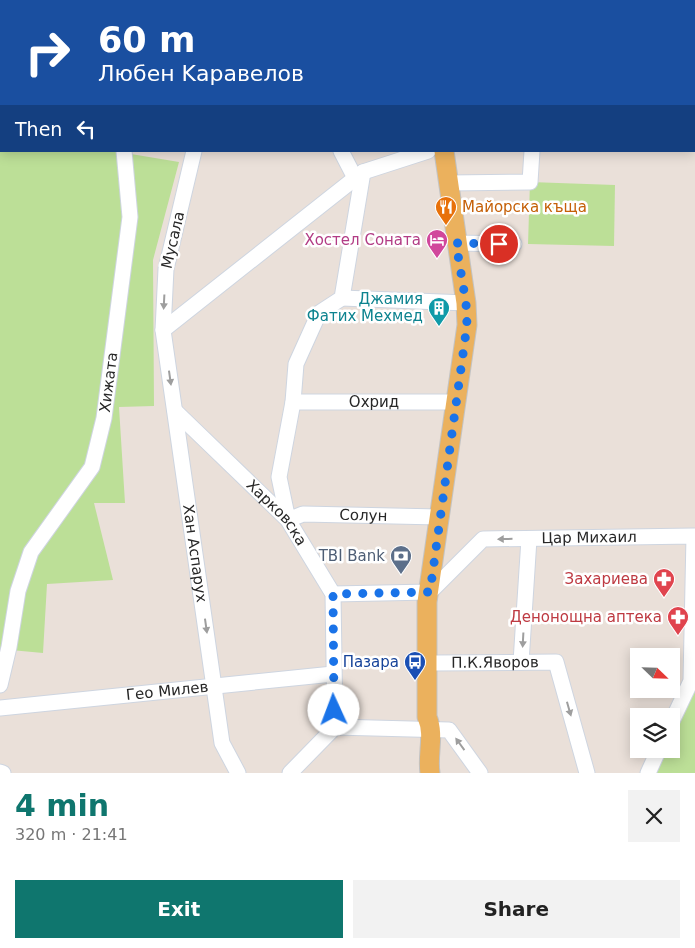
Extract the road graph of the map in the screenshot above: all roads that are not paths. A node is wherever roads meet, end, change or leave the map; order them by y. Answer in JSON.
{"nodes":[{"id":1,"x":124,"y":152,"type":"edge"},
{"id":2,"x":194,"y":152,"type":"edge"},
{"id":3,"x":342,"y":152,"type":"edge"},
{"id":4,"x":425,"y":152,"type":"edge"},
{"id":5,"x":444,"y":152,"type":"edge"},
{"id":6,"x":532,"y":152,"type":"edge"},
{"id":7,"x":359,"y":175,"type":"junction"},
{"id":8,"x":448,"y":183,"type":"junction"},
{"id":9,"x":456,"y":243,"type":"junction"},
{"id":10,"x":514,"y":244,"type":"dead end"},
{"id":11,"x":342,"y":298,"type":"junction"},
{"id":12,"x":466,"y":303,"type":"junction"},
{"id":13,"x":163,"y":330,"type":"junction"},
{"id":14,"x":293,"y":402,"type":"junction"},
{"id":15,"x":456,"y":402,"type":"junction"},
{"id":16,"x":174,"y":411,"type":"junction"},
{"id":17,"x":440,"y":517,"type":"junction"},
{"id":18,"x":288,"y":520,"type":"junction"},
{"id":19,"x":529,"y":539,"type":"junction"},
{"id":20,"x":694,"y":575,"type":"edge"},
{"id":21,"x":430,"y":592,"type":"junction"},
{"id":22,"x":333,"y":594,"type":"junction"},
{"id":23,"x":5,"y":652,"type":"edge"},
{"id":24,"x":693,"y":661,"type":"edge"},
{"id":25,"x":521,"y":662,"type":"junction"},
{"id":26,"x":435,"y":663,"type":"junction"},
{"id":27,"x":333,"y":674,"type":"junction"},
{"id":28,"x":0,"y":685,"type":"edge"},
{"id":29,"x":214,"y":685,"type":"junction"},
{"id":30,"x":0,"y":708,"type":"edge"},
{"id":31,"x":678,"y":708,"type":"edge"},
{"id":32,"x":335,"y":727,"type":"junction"},
{"id":33,"x":432,"y":728,"type":"junction"},
{"id":34,"x":655,"y":758,"type":"edge"},
{"id":35,"x":238,"y":773,"type":"edge"},
{"id":36,"x":290,"y":773,"type":"edge"},
{"id":37,"x":430,"y":773,"type":"edge"},
{"id":38,"x":480,"y":773,"type":"edge"},
{"id":39,"x":587,"y":773,"type":"edge"},
{"id":40,"x":648,"y":773,"type":"edge"}],
"edges":[{"from":1,"to":23,"type":"street","name":"Хижата"},
{"from":2,"to":13,"type":"street","name":"Мусала","one_way":true},
{"from":3,"to":7,"type":"street"},
{"from":4,"to":7,"type":"street"},
{"from":5,"to":8,"type":"main road"},
{"from":6,"to":8,"type":"street"},
{"from":7,"to":11,"type":"street"},
{"from":7,"to":13,"type":"street"},
{"from":8,"to":9,"type":"main road"},
{"from":9,"to":10,"type":"street"},
{"from":9,"to":12,"type":"main road"},
{"from":11,"to":12,"type":"street"},
{"from":11,"to":14,"type":"street"},
{"from":12,"to":15,"type":"main road"},
{"from":13,"to":16,"type":"street","name":"Хан Аспарух","one_way":true},
{"from":14,"to":15,"type":"street","name":"Охрид"},
{"from":14,"to":18,"type":"street"},
{"from":15,"to":17,"type":"main road"},
{"from":16,"to":18,"type":"street","name":"Харковска"},
{"from":16,"to":29,"type":"street","name":"Хан Аспарух","one_way":true},
{"from":17,"to":18,"type":"street","name":"Солун"},
{"from":17,"to":21,"type":"main road"},
{"from":18,"to":22,"type":"street","name":"Харковска"},
{"from":19,"to":20,"type":"street","name":"Цар Михаил"},
{"from":19,"to":21,"type":"street","name":"Цар Михаил","one_way":true},
{"from":19,"to":25,"type":"street","one_way":true},
{"from":20,"to":24,"type":"street"},
{"from":21,"to":22,"type":"street"},
{"from":21,"to":26,"type":"main road"},
{"from":21,"to":33,"type":"main road"},
{"from":22,"to":27,"type":"street"},
{"from":23,"to":28,"type":"street","name":"Хижата"},
{"from":24,"to":31,"type":"street"},
{"from":25,"to":26,"type":"street","name":"П.К.Яворов"},
{"from":25,"to":39,"type":"street","name":"П.К.Яворов","one_way":true},
{"from":26,"to":33,"type":"main road"},
{"from":27,"to":29,"type":"street","name":"Гео Милев"},
{"from":27,"to":32,"type":"street"},
{"from":29,"to":30,"type":"street","name":"Гео Милев"},
{"from":29,"to":35,"type":"street","name":"Хан Аспарух"},
{"from":32,"to":33,"type":"street"},
{"from":32,"to":36,"type":"street"},
{"from":33,"to":37,"type":"main road"},
{"from":38,"to":33,"type":"street","one_way":true},
{"from":34,"to":40,"type":"street"}]}
